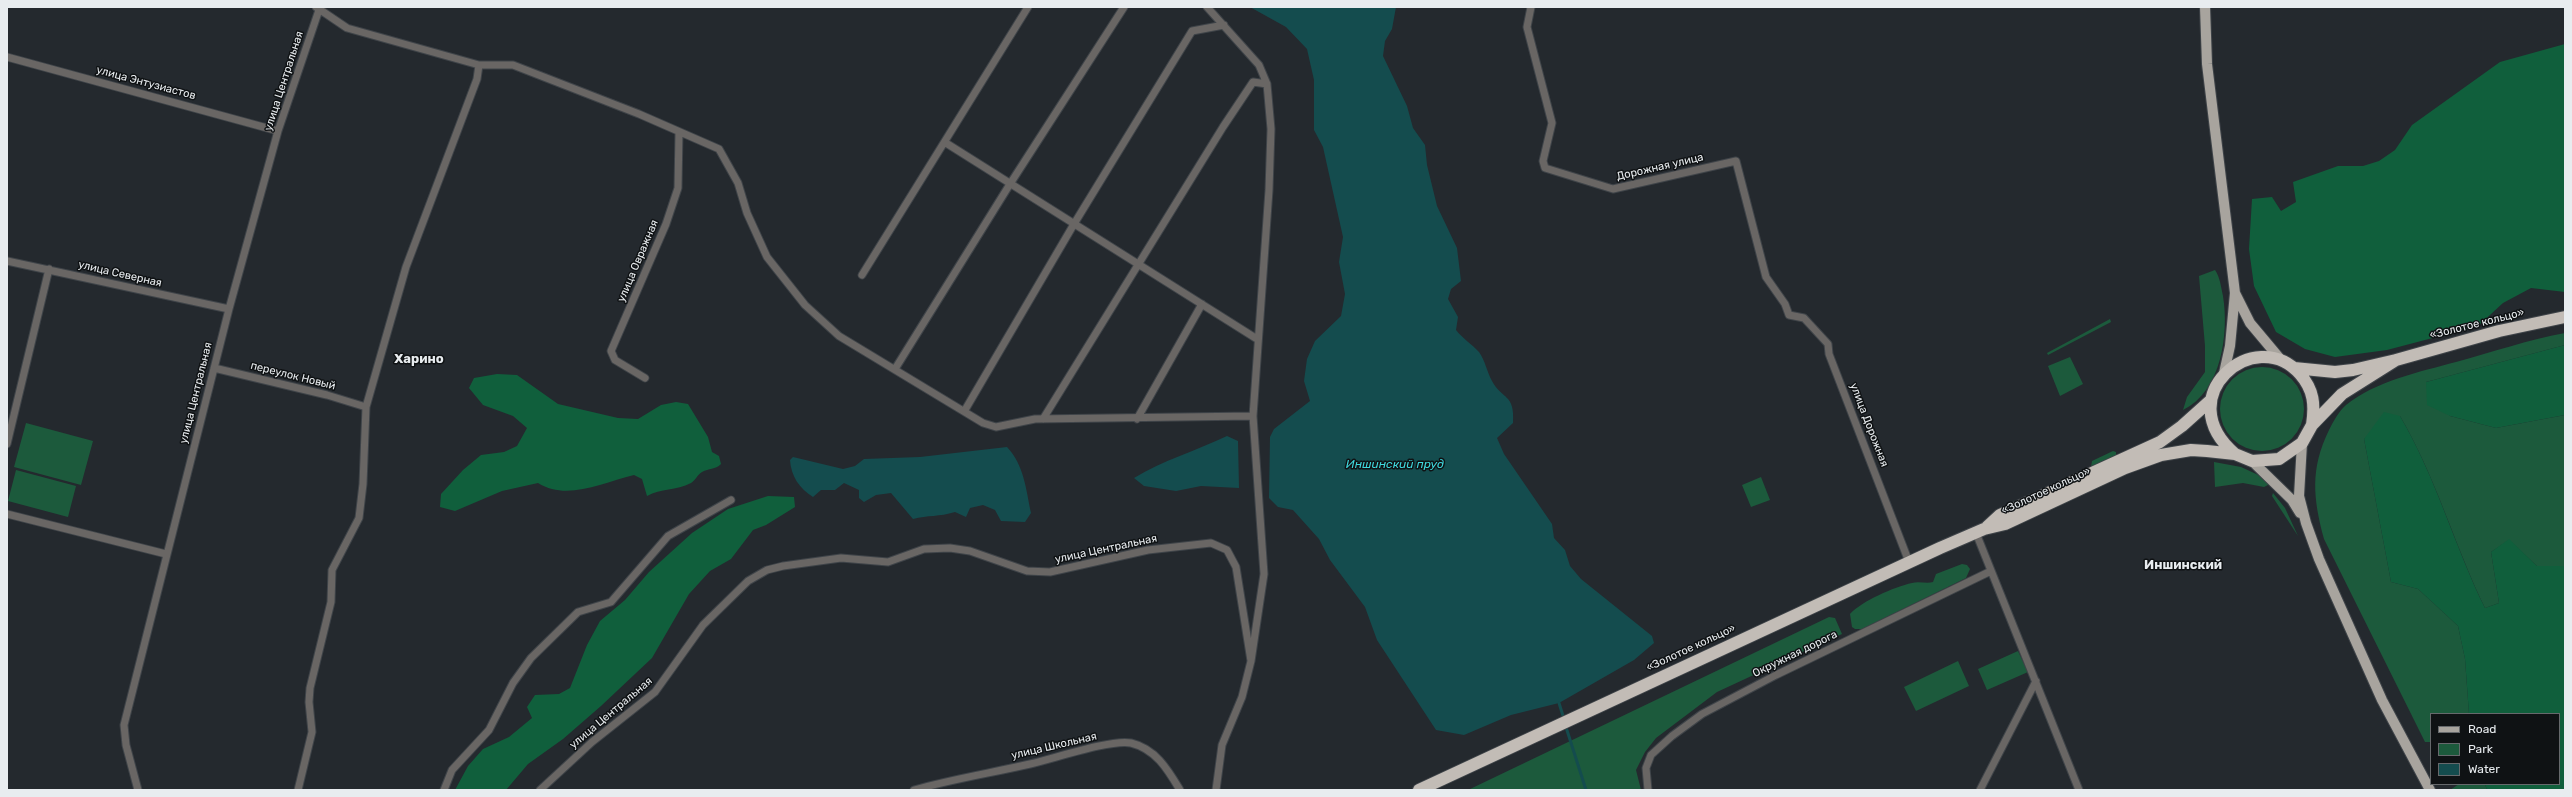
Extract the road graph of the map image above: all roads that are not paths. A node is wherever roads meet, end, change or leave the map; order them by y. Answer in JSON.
{"nodes":[{"id":1,"x":1028,"y":7,"type":"edge"},
{"id":2,"x":1124,"y":7,"type":"edge"},
{"id":3,"x":1207,"y":7,"type":"edge"},
{"id":4,"x":1531,"y":7,"type":"edge"},
{"id":5,"x":2204,"y":7,"type":"edge"},
{"id":6,"x":319,"y":8,"type":"edge"},
{"id":7,"x":1224,"y":25,"type":"junction"},
{"id":8,"x":7,"y":58,"type":"edge"},
{"id":9,"x":480,"y":65,"type":"junction"},
{"id":10,"x":1267,"y":84,"type":"junction"},
{"id":11,"x":278,"y":131,"type":"junction"},
{"id":12,"x":679,"y":132,"type":"junction"},
{"id":13,"x":946,"y":143,"type":"junction"},
{"id":14,"x":1010,"y":184,"type":"junction"},
{"id":15,"x":1074,"y":224,"type":"junction"},
{"id":16,"x":7,"y":261,"type":"edge"},
{"id":17,"x":1138,"y":265,"type":"junction"},
{"id":18,"x":48,"y":268,"type":"junction"},
{"id":19,"x":862,"y":275,"type":"dead end"},
{"id":20,"x":2235,"y":293,"type":"junction"},
{"id":21,"x":1202,"y":304,"type":"junction"},
{"id":22,"x":229,"y":310,"type":"junction"},
{"id":23,"x":1789,"y":315,"type":"joint"},
{"id":24,"x":2565,"y":317,"type":"edge"},
{"id":25,"x":1257,"y":340,"type":"junction"},
{"id":26,"x":2281,"y":360,"type":"junction"},
{"id":27,"x":2396,"y":360,"type":"junction"},
{"id":28,"x":214,"y":368,"type":"junction"},
{"id":29,"x":2294,"y":368,"type":"junction"},
{"id":30,"x":895,"y":369,"type":"junction"},
{"id":31,"x":2224,"y":373,"type":"junction"},
{"id":32,"x":645,"y":378,"type":"dead end"},
{"id":33,"x":2211,"y":400,"type":"junction"},
{"id":34,"x":366,"y":407,"type":"junction"},
{"id":35,"x":965,"y":410,"type":"junction"},
{"id":36,"x":1252,"y":416,"type":"junction"},
{"id":37,"x":1043,"y":419,"type":"junction"},
{"id":38,"x":1137,"y":419,"type":"junction"},
{"id":39,"x":2312,"y":425,"type":"junction"},
{"id":40,"x":2302,"y":443,"type":"junction"},
{"id":41,"x":7,"y":444,"type":"edge"},
{"id":42,"x":2235,"y":454,"type":"junction"},
{"id":43,"x":2252,"y":461,"type":"junction"},
{"id":44,"x":731,"y":500,"type":"dead end"},
{"id":45,"x":7,"y":514,"type":"edge"},
{"id":46,"x":2306,"y":523,"type":"junction"},
{"id":47,"x":1980,"y":531,"type":"junction"},
{"id":48,"x":166,"y":554,"type":"junction"},
{"id":49,"x":1909,"y":562,"type":"junction"},
{"id":50,"x":1991,"y":571,"type":"junction"},
{"id":51,"x":1251,"y":661,"type":"junction"},
{"id":52,"x":2036,"y":681,"type":"junction"},
{"id":53,"x":138,"y":790,"type":"edge"},
{"id":54,"x":298,"y":790,"type":"edge"},
{"id":55,"x":444,"y":790,"type":"edge"},
{"id":56,"x":540,"y":790,"type":"edge"},
{"id":57,"x":914,"y":790,"type":"edge"},
{"id":58,"x":1180,"y":790,"type":"edge"},
{"id":59,"x":1216,"y":790,"type":"edge"},
{"id":60,"x":1419,"y":790,"type":"edge"},
{"id":61,"x":1648,"y":790,"type":"edge"},
{"id":62,"x":1980,"y":790,"type":"edge"},
{"id":63,"x":2079,"y":790,"type":"edge"},
{"id":64,"x":2430,"y":790,"type":"edge"}],
"edges":[{"from":1,"to":13,"type":"street"},
{"from":2,"to":14,"type":"street"},
{"from":3,"to":7,"type":"street"},
{"from":4,"to":23,"type":"street","name":"Дорожная улица"},
{"from":5,"to":20,"type":"main road"},
{"from":6,"to":9,"type":"street"},
{"from":6,"to":11,"type":"street","name":"улица Центральная"},
{"from":7,"to":10,"type":"street"},
{"from":7,"to":15,"type":"street"},
{"from":8,"to":11,"type":"street","name":"улица Энтузиастов"},
{"from":9,"to":12,"type":"street"},
{"from":9,"to":34,"type":"street"},
{"from":10,"to":17,"type":"street"},
{"from":10,"to":25,"type":"street"},
{"from":11,"to":22,"type":"street","name":"улица Центральная"},
{"from":12,"to":30,"type":"street"},
{"from":12,"to":32,"type":"street","name":"улица Овражная"},
{"from":13,"to":14,"type":"street"},
{"from":13,"to":19,"type":"street"},
{"from":14,"to":15,"type":"street"},
{"from":14,"to":30,"type":"street"},
{"from":15,"to":17,"type":"street"},
{"from":15,"to":35,"type":"street"},
{"from":16,"to":18,"type":"street"},
{"from":17,"to":21,"type":"street"},
{"from":17,"to":37,"type":"street"},
{"from":18,"to":22,"type":"street"},
{"from":18,"to":41,"type":"street"},
{"from":20,"to":26,"type":"main road"},
{"from":20,"to":31,"type":"main road"},
{"from":21,"to":25,"type":"street"},
{"from":21,"to":38,"type":"street"},
{"from":22,"to":28,"type":"street","name":"улица Центральная"},
{"from":23,"to":49,"type":"street","name":"улица Дорожная"},
{"from":24,"to":27,"type":"highway","name":"«Золотое кольцо»"},
{"from":25,"to":36,"type":"street"},
{"from":26,"to":29,"type":"highway","name":"«Золотое кольцо»"},
{"from":26,"to":31,"type":"highway","name":"«Золотое кольцо»"},
{"from":27,"to":29,"type":"highway","name":"«Золотое кольцо»"},
{"from":27,"to":39,"type":"highway","name":"«Золотое кольцо»"},
{"from":28,"to":34,"type":"street","name":"переулок Новый"},
{"from":28,"to":48,"type":"street","name":"улица Центральная"},
{"from":29,"to":39,"type":"highway","name":"«Золотое кольцо»"},
{"from":30,"to":35,"type":"street"},
{"from":31,"to":33,"type":"highway","name":"«Золотое кольцо»"},
{"from":33,"to":42,"type":"highway","name":"«Золотое кольцо»"},
{"from":33,"to":47,"type":"highway","name":"«Золотое кольцо»"},
{"from":34,"to":54,"type":"street"},
{"from":35,"to":37,"type":"street"},
{"from":36,"to":38,"type":"street"},
{"from":36,"to":51,"type":"street"},
{"from":37,"to":38,"type":"street"},
{"from":39,"to":40,"type":"highway","name":"«Золотое кольцо»"},
{"from":40,"to":43,"type":"highway","name":"«Золотое кольцо»"},
{"from":40,"to":46,"type":"main road"},
{"from":42,"to":43,"type":"highway","name":"«Золотое кольцо»"},
{"from":42,"to":47,"type":"highway","name":"«Золотое кольцо»"},
{"from":43,"to":46,"type":"main road"},
{"from":44,"to":55,"type":"street"},
{"from":45,"to":48,"type":"street"},
{"from":46,"to":64,"type":"main road"},
{"from":47,"to":49,"type":"highway","name":"«Золотое кольцо»"},
{"from":47,"to":50,"type":"street"},
{"from":48,"to":53,"type":"street","name":"улица Центральная"},
{"from":49,"to":60,"type":"highway","name":"«Золотое кольцо»"},
{"from":50,"to":52,"type":"street"},
{"from":50,"to":61,"type":"street","name":"Окружная дорога"},
{"from":51,"to":56,"type":"street","name":"улица Центральная"},
{"from":51,"to":59,"type":"street"},
{"from":52,"to":62,"type":"street"},
{"from":52,"to":63,"type":"street"},
{"from":57,"to":58,"type":"street","name":"улица Школьная"}]}
